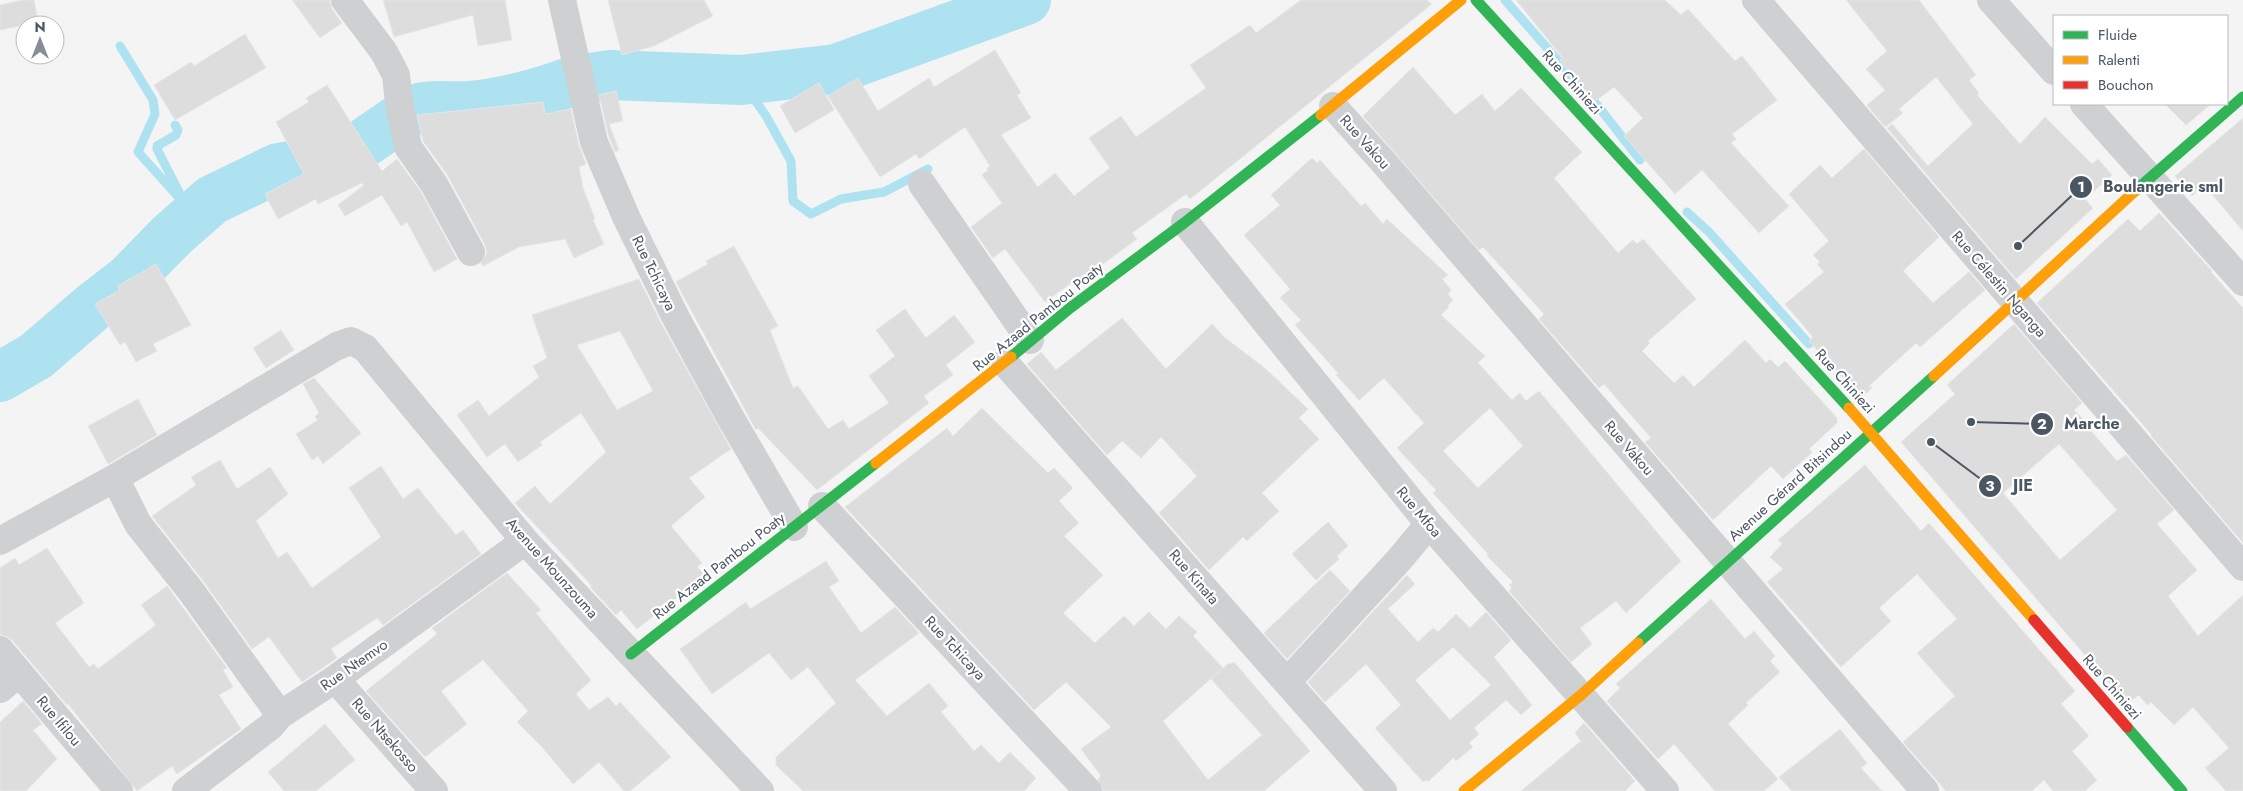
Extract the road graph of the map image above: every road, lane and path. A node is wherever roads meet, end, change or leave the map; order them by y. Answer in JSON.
{"nodes":[{"id":1,"x":345,"y":0,"type":"edge"},
{"id":2,"x":562,"y":0,"type":"edge"},
{"id":3,"x":1461,"y":0,"type":"edge"},
{"id":4,"x":1476,"y":0,"type":"edge"},
{"id":5,"x":1756,"y":0,"type":"edge"},
{"id":6,"x":1991,"y":0,"type":"edge"},
{"id":7,"x":2053,"y":70,"type":"edge"},
{"id":8,"x":2243,"y":97,"type":"edge"},
{"id":9,"x":2085,"y":105,"type":"edge"},
{"id":10,"x":1333,"y":106,"type":"junction"},
{"id":11,"x":2150,"y":177,"type":"junction"},
{"id":12,"x":922,"y":184,"type":"dead end"},
{"id":13,"x":1185,"y":222,"type":"junction"},
{"id":14,"x":471,"y":252,"type":"dead end"},
{"id":15,"x":2243,"y":282,"type":"edge"},
{"id":16,"x":2014,"y":302,"type":"junction"},
{"id":17,"x":1030,"y":340,"type":"junction"},
{"id":18,"x":1005,"y":363,"type":"junction"},
{"id":19,"x":1872,"y":432,"type":"junction"},
{"id":20,"x":115,"y":478,"type":"junction"},
{"id":21,"x":822,"y":506,"type":"junction"},
{"id":22,"x":1428,"y":524,"type":"junction"},
{"id":23,"x":794,"y":527,"type":"junction"},
{"id":24,"x":0,"y":541,"type":"edge"},
{"id":25,"x":525,"y":541,"type":"junction"},
{"id":26,"x":1726,"y":562,"type":"junction"},
{"id":27,"x":2243,"y":567,"type":"edge"},
{"id":28,"x":0,"y":650,"type":"edge"},
{"id":29,"x":631,"y":654,"type":"junction"},
{"id":30,"x":335,"y":679,"type":"junction"},
{"id":31,"x":9,"y":681,"type":"edge"},
{"id":32,"x":1287,"y":682,"type":"junction"},
{"id":33,"x":1581,"y":695,"type":"junction"},
{"id":34,"x":280,"y":715,"type":"junction"},
{"id":35,"x":119,"y":791,"type":"edge"},
{"id":36,"x":186,"y":791,"type":"edge"},
{"id":37,"x":434,"y":791,"type":"edge"},
{"id":38,"x":760,"y":791,"type":"edge"},
{"id":39,"x":1088,"y":791,"type":"edge"},
{"id":40,"x":1383,"y":791,"type":"edge"},
{"id":41,"x":1464,"y":791,"type":"edge"},
{"id":42,"x":1666,"y":791,"type":"edge"},
{"id":43,"x":1925,"y":791,"type":"edge"},
{"id":44,"x":2182,"y":791,"type":"edge"}],
"edges":[{"from":1,"to":14,"type":"street"},
{"from":2,"to":23,"type":"street","name":"Rue Tchicaya"},
{"from":3,"to":10,"type":"street","name":"Rue Azaad Pambou Poaty"},
{"from":4,"to":19,"type":"street","name":"Rue Chiniezi"},
{"from":5,"to":16,"type":"street","name":"Rue Célestin Nganga"},
{"from":6,"to":7,"type":"street"},
{"from":8,"to":11,"type":"street","name":"Avenue Gérard Bitsindou"},
{"from":9,"to":11,"type":"street"},
{"from":10,"to":13,"type":"street","name":"Rue Azaad Pambou Poaty"},
{"from":10,"to":26,"type":"street","name":"Rue Vakou"},
{"from":11,"to":15,"type":"street"},
{"from":11,"to":16,"type":"street","name":"Avenue Gérard Bitsindou"},
{"from":12,"to":17,"type":"street"},
{"from":13,"to":17,"type":"street","name":"Rue Azaad Pambou Poaty"},
{"from":13,"to":22,"type":"street","name":"Rue Mfoa"},
{"from":16,"to":19,"type":"street","name":"Avenue Gérard Bitsindou"},
{"from":16,"to":27,"type":"street","name":"Rue Célestin Nganga"},
{"from":17,"to":18,"type":"street","name":"Rue Azaad Pambou Poaty"},
{"from":18,"to":21,"type":"street","name":"Rue Azaad Pambou Poaty"},
{"from":18,"to":32,"type":"street","name":"Rue Kinata"},
{"from":19,"to":26,"type":"street","name":"Avenue Gérard Bitsindou"},
{"from":19,"to":44,"type":"street","name":"Rue Chiniezi"},
{"from":20,"to":24,"type":"street"},
{"from":20,"to":25,"type":"street","name":"Avenue Mounzouma"},
{"from":20,"to":34,"type":"street"},
{"from":21,"to":23,"type":"street","name":"Rue Azaad Pambou Poaty"},
{"from":21,"to":39,"type":"street","name":"Rue Tchicaya"},
{"from":22,"to":32,"type":"street"},
{"from":22,"to":33,"type":"street","name":"Rue Mfoa"},
{"from":23,"to":29,"type":"street","name":"Rue Azaad Pambou Poaty"},
{"from":25,"to":29,"type":"street","name":"Avenue Mounzouma"},
{"from":25,"to":30,"type":"street","name":"Rue Ntemvo"},
{"from":26,"to":33,"type":"street","name":"Avenue Gérard Bitsindou"},
{"from":26,"to":43,"type":"street","name":"Rue Vakou"},
{"from":28,"to":31,"type":"street","name":"Rue Ifilou"},
{"from":29,"to":38,"type":"street","name":"Avenue Mounzouma"},
{"from":30,"to":34,"type":"street","name":"Rue Ntemvo"},
{"from":30,"to":37,"type":"street","name":"Rue Ntsekosso"},
{"from":31,"to":35,"type":"street","name":"Rue Ifilou"},
{"from":32,"to":40,"type":"street","name":"Rue Kinata"},
{"from":33,"to":41,"type":"street","name":"Avenue Gérard Bitsindou"},
{"from":33,"to":42,"type":"street","name":"Rue Mfoa"},
{"from":34,"to":36,"type":"street","name":"Rue Ntemvo"}]}
